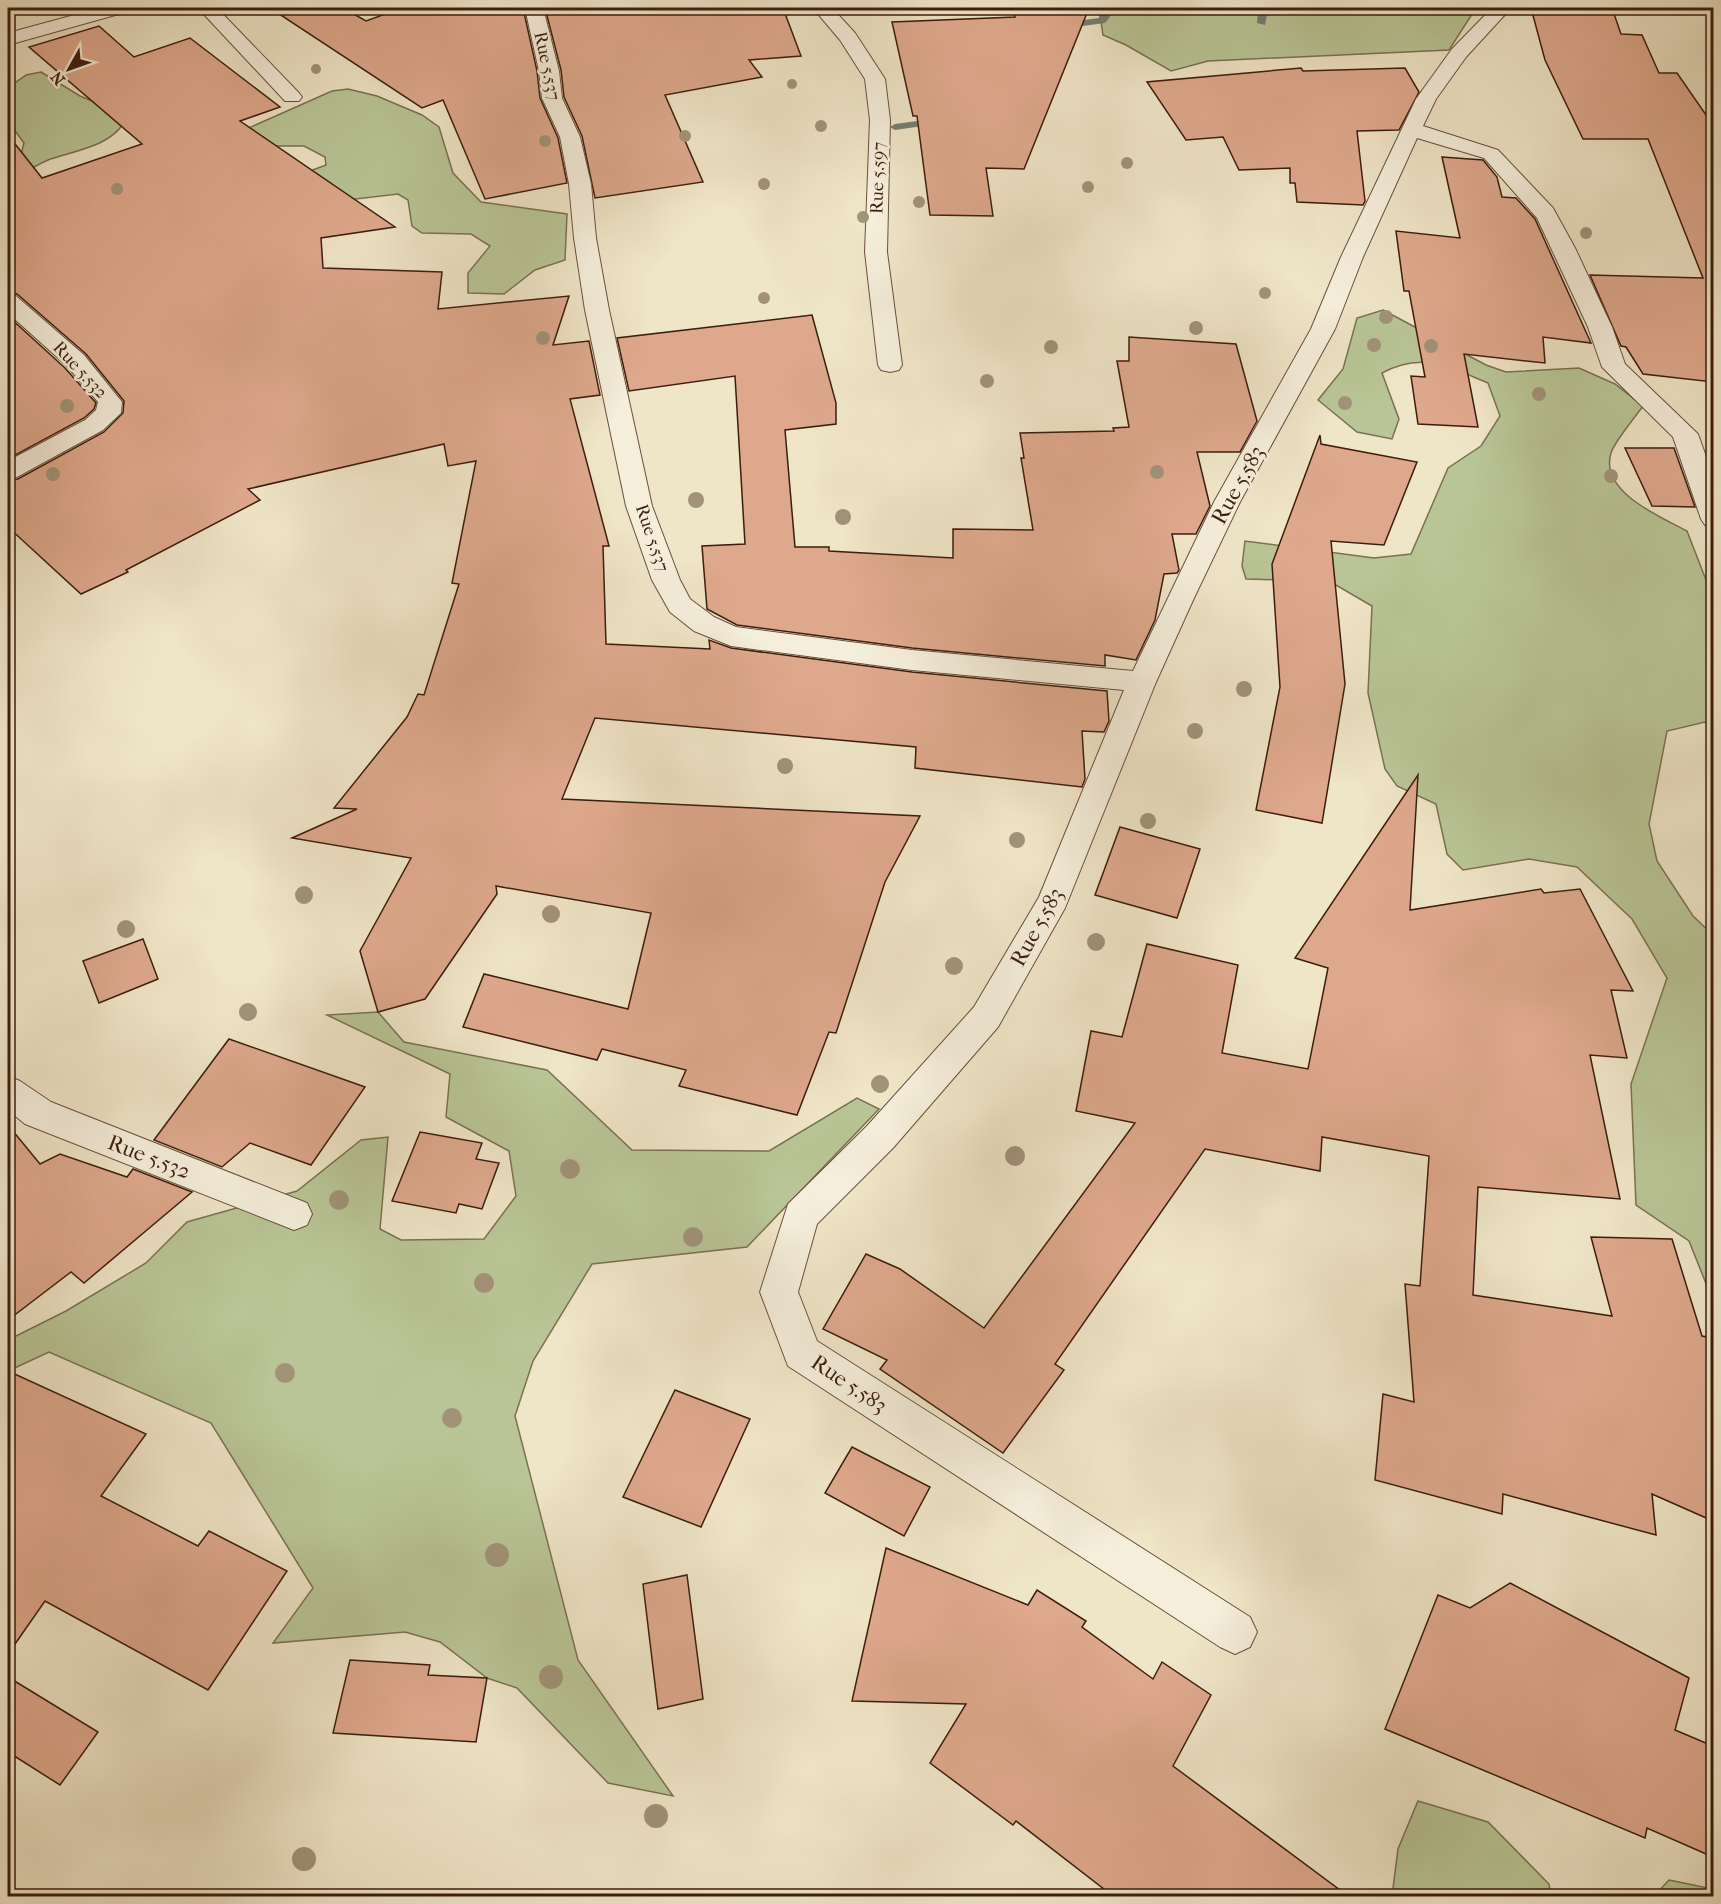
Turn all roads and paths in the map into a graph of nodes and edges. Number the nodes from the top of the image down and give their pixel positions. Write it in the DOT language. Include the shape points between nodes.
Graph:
graph roads {
  1 [pos="118,8"];
  2 [pos="207,8"];
  3 [pos="534,8"];
  4 [pos="822,8"];
  5 [pos="1502,8"];
  6 [pos="10,35"];
  7 [pos="292,97"];
  8 [pos="1411,129"];
  9 [pos="8,301"];
  10 [pos="890,365"];
  11 [pos="8,471"];
  12 [pos="1713,519"];
  13 [pos="1142,682"];
  14 [pos="8,1091"];
  15 [pos="294,1214"];
  16 [pos="1235,1632"];
  1 -- 6 [label="street"];
  2 -- 7 [label="street"];
  3 -- 13 [label="street, Rue 5.537" via="552,98 570,137 575,160 597,310 639,506 666,580 680,605 704,624 731,636 912,660"];
  4 -- 10 [label="street, Rue 5.597" via="849,37 875,79 880,120 876,252"];
  5 -- 8 [label="street, Rue 5.583" via="1459,52 1426,99"];
  8 -- 12 [label="street" via="1491,154 1545,213 1600,327 1614,367 1684,434"];
  8 -- 13 [label="street, Rue 5.583" via="1323,328 1227,502"];
  9 -- 11 [label="street, Rue 5.532" via="61,347 110,402 108,413 94,425"];
  13 -- 16 [label="street, Rue 5.583" via="1054,899 986,1017 880,1137 801,1216 779,1292 802,1353"];
  14 -- 15 [label="street, Rue 5.532" via="38,1113"];
}
